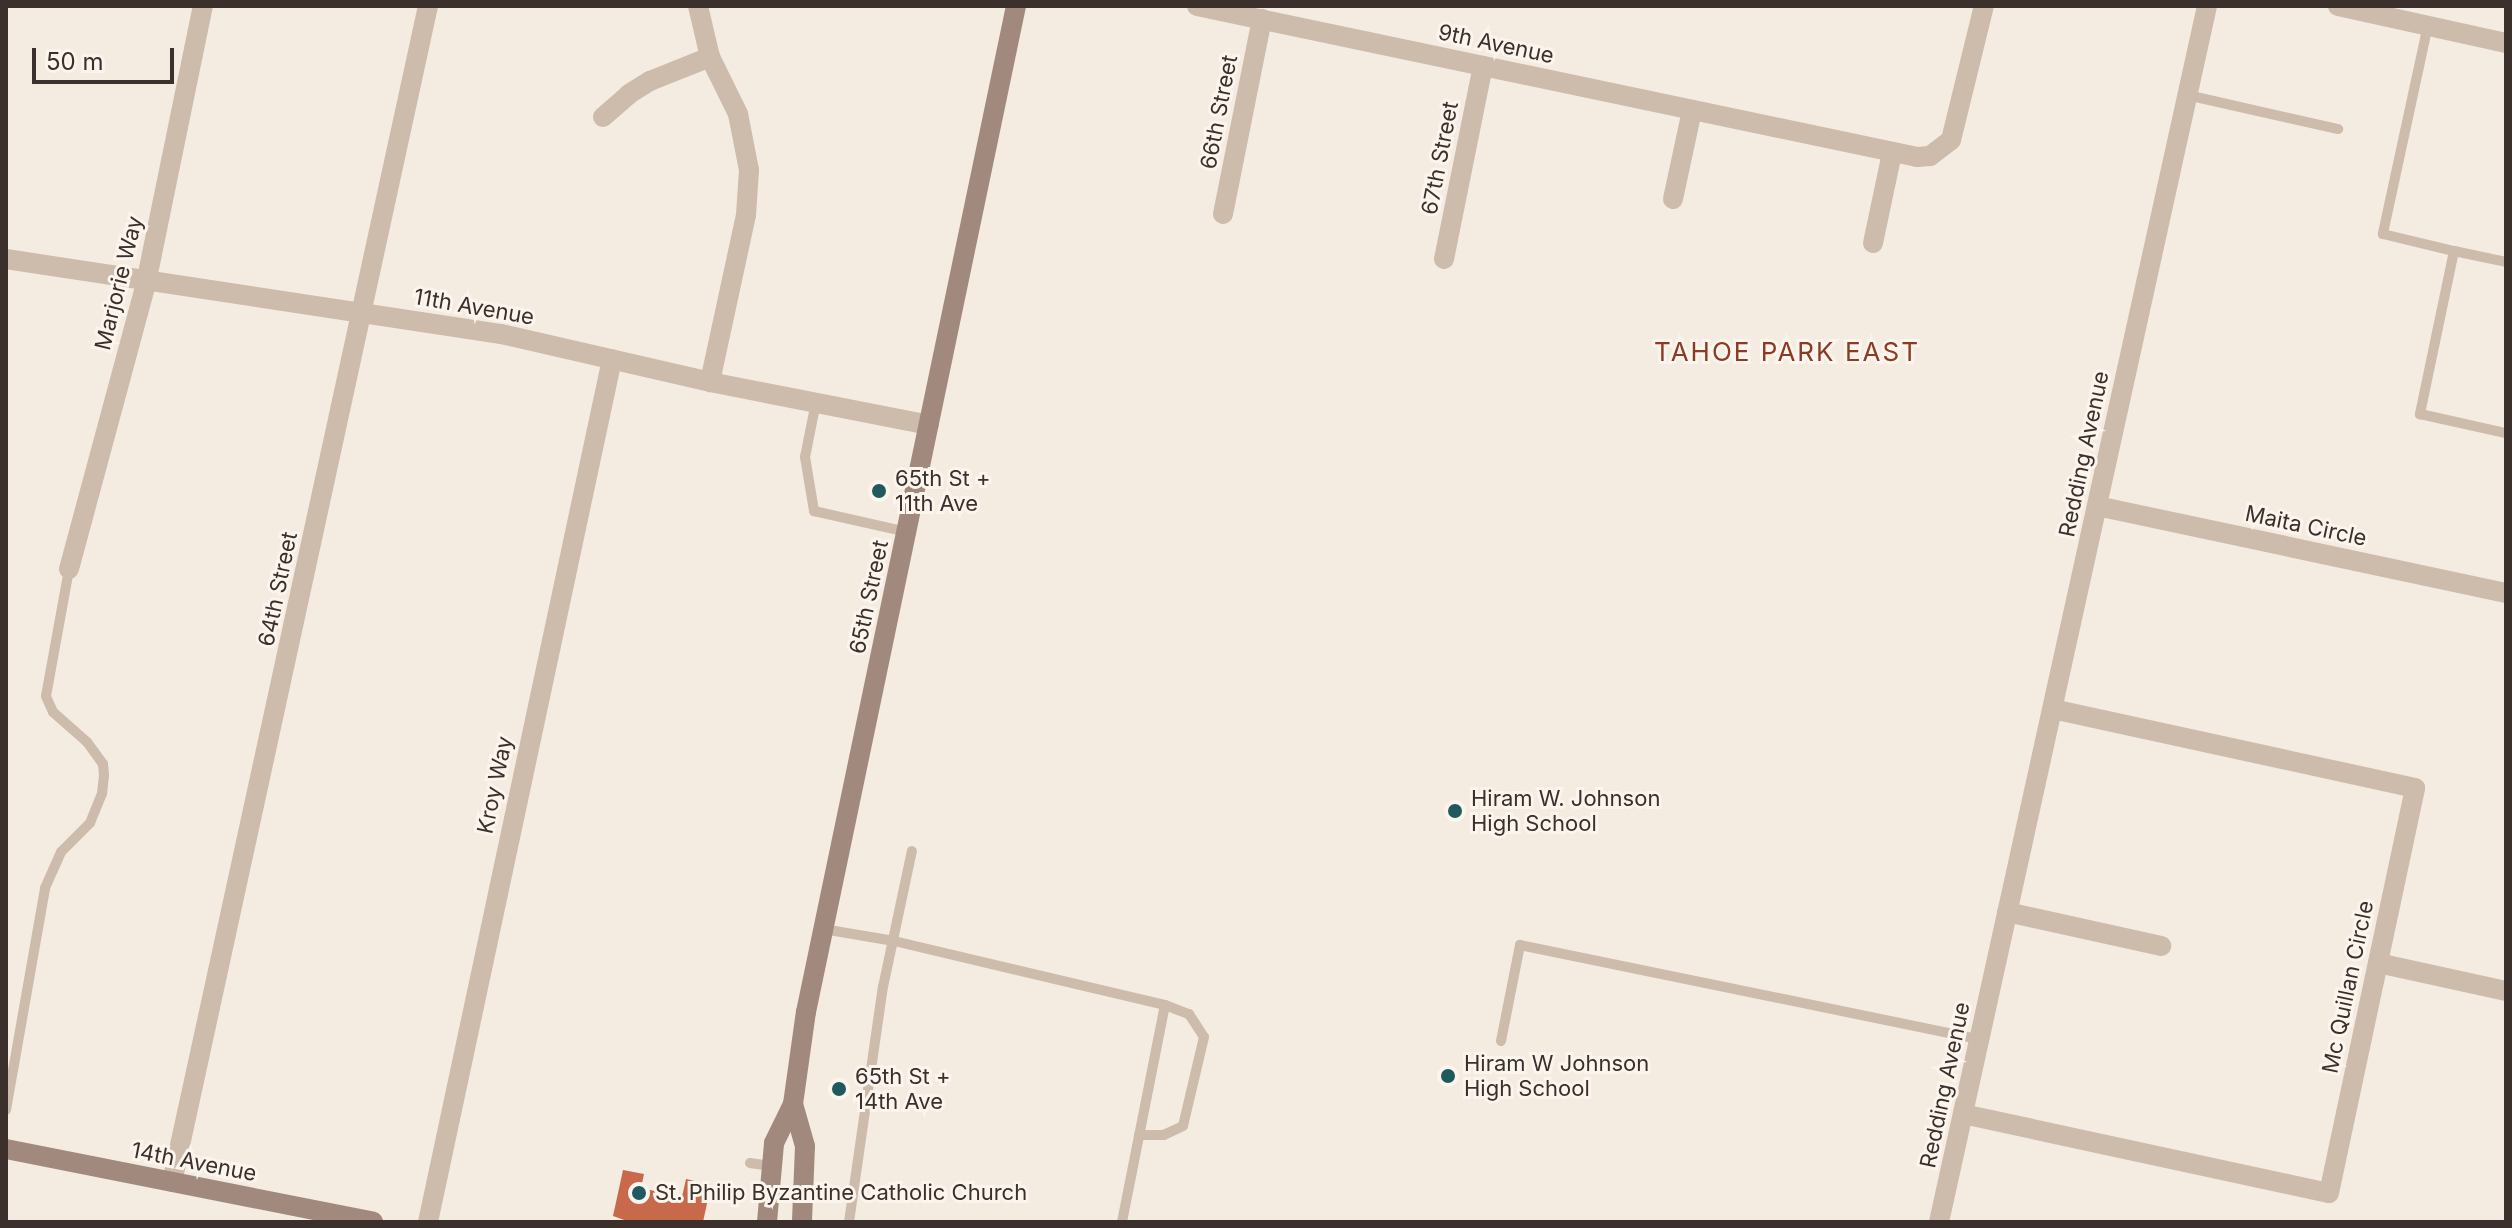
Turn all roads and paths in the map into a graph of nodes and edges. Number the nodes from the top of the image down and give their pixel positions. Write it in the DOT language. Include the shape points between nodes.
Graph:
graph roads {
  1 [pos="203,6"];
  2 [pos="428,6"];
  3 [pos="698,6"];
  4 [pos="1016,6"];
  5 [pos="1197,6"];
  6 [pos="1984,6"];
  7 [pos="2207,6"];
  8 [pos="2338,6"];
  9 [pos="1262,19"];
  10 [pos="2428,25"];
  11 [pos="2506,43"];
  12 [pos="710,57"];
  13 [pos="1483,66"];
  14 [pos="2187,95"];
  15 [pos="1692,110"];
  16 [pos="603,117"];
  17 [pos="2338,129"];
  18 [pos="1892,153"];
  19 [pos="1673,199"];
  20 [pos="1223,214"];
  21 [pos="1873,243"];
  22 [pos="2454,251"];
  23 [pos="6,259"];
  24 [pos="1444,259"];
  25 [pos="2506,262"];
  26 [pos="146,283"];
  27 [pos="363,314"];
  28 [pos="612,359"];
  29 [pos="710,382"];
  30 [pos="817,400"];
  31 [pos="929,425"];
  32 [pos="2506,433"];
  33 [pos="2097,506"];
  34 [pos="907,532"];
  35 [pos="69,569"];
  36 [pos="2506,593"];
  37 [pos="2052,709"];
  38 [pos="912,851"];
  39 [pos="2007,912"];
  40 [pos="829,930"];
  41 [pos="894,941"];
  42 [pos="2161,946"];
  43 [pos="2378,963"];
  44 [pos="2506,991"];
  45 [pos="1165,1005"];
  46 [pos="1979,1039"];
  47 [pos="1501,1041"];
  48 [pos="793,1104"];
  49 [pos="6,1110"];
  50 [pos="1963,1114"];
  51 [pos="1139,1135"];
  52 [pos="6,1149"];
  53 [pos="750,1163"];
  54 [pos="771,1166"];
  55 [pos="172,1182"];
  56 [pos="332,1218"];
  57 [pos="373,1222"];
  58 [pos="428,1222"];
  59 [pos="767,1222"];
  60 [pos="802,1222"];
  61 [pos="849,1222"];
  62 [pos="1122,1222"];
  63 [pos="1939,1222"];
  1 -- 26 [label="street, Marjorie Way"];
  2 -- 27 [label="street, 64th Street"];
  3 -- 12 [label="street"];
  4 -- 31 [label="main road, 65th Street"];
  5 -- 9 [label="street, 9th Avenue"];
  6 -- 18 [label="street, 9th Avenue" via="1951,140 1930,156"];
  7 -- 14 [label="street, Redding Avenue"];
  8 -- 10 [label="street"];
  9 -- 13 [label="street, 9th Avenue"];
  9 -- 20 [label="street, 66th Street"];
  10 -- 11 [label="street"];
  10 -- 22 [label="lane" via="2383,234"];
  12 -- 16 [label="street" via="650,81"];
  12 -- 29 [label="street" via="738,114 749,170 746,215"];
  13 -- 15 [label="street, 9th Avenue"];
  13 -- 24 [label="street, 67th Street"];
  14 -- 17 [label="lane"];
  14 -- 33 [label="street, Redding Avenue"];
  15 -- 18 [label="street, 9th Avenue"];
  15 -- 19 [label="street"];
  18 -- 21 [label="street"];
  22 -- 25 [label="lane"];
  22 -- 32 [label="lane" via="2420,414"];
  23 -- 26 [label="street, 11th Avenue"];
  26 -- 27 [label="street, 11th Avenue"];
  26 -- 35 [label="street, Marjorie Way"];
  27 -- 28 [label="street, 11th Avenue" via="501,334"];
  27 -- 55 [label="street, 64th Street"];
  28 -- 29 [label="street, 11th Avenue"];
  28 -- 58 [label="street, Kroy Way"];
  29 -- 30 [label="street, 11th Avenue"];
  30 -- 31 [label="street, 11th Avenue"];
  30 -- 34 [label="lane" via="805,457 814,511"];
  31 -- 34 [label="main road, 65th Street"];
  33 -- 36 [label="street, Maita Circle"];
  33 -- 37 [label="street, Redding Avenue"];
  34 -- 48 [label="main road, 65th Street" via="806,1012"];
  35 -- 49 [label="lane" via="46,696 53,712 103,764 102,794 90,823 61,852 45,888"];
  37 -- 39 [label="street, Redding Avenue"];
  37 -- 43 [label="street, Mc Quillan Circle" via="2415,788"];
  38 -- 41 [label="lane"];
  39 -- 42 [label="street"];
  39 -- 46 [label="street, Redding Avenue"];
  40 -- 41 [label="lane"];
  41 -- 45 [label="lane"];
  41 -- 61 [label="lane"];
  43 -- 44 [label="street"];
  43 -- 50 [label="street, Mc Quillan Circle" via="2329,1193"];
  45 -- 51 [label="lane"];
  45 -- 51 [label="lane" via="1189,1014 1204,1037 1183,1126 1164,1135"];
  46 -- 47 [label="lane" via="1520,945"];
  46 -- 50 [label="street, Redding Avenue"];
  48 -- 54 [label="main road, 65th Street" via="774,1143"];
  48 -- 60 [label="main road, 65th Street" via="805,1146"];
  50 -- 63 [label="street, Redding Avenue"];
  51 -- 62 [label="lane"];
  52 -- 55 [label="main road, 14th Avenue"];
  53 -- 54 [label="lane"];
  54 -- 59 [label="main road, 65th Street"];
  55 -- 56 [label="main road, 14th Avenue"];
  56 -- 57 [label="main road, 14th Avenue"];
}
